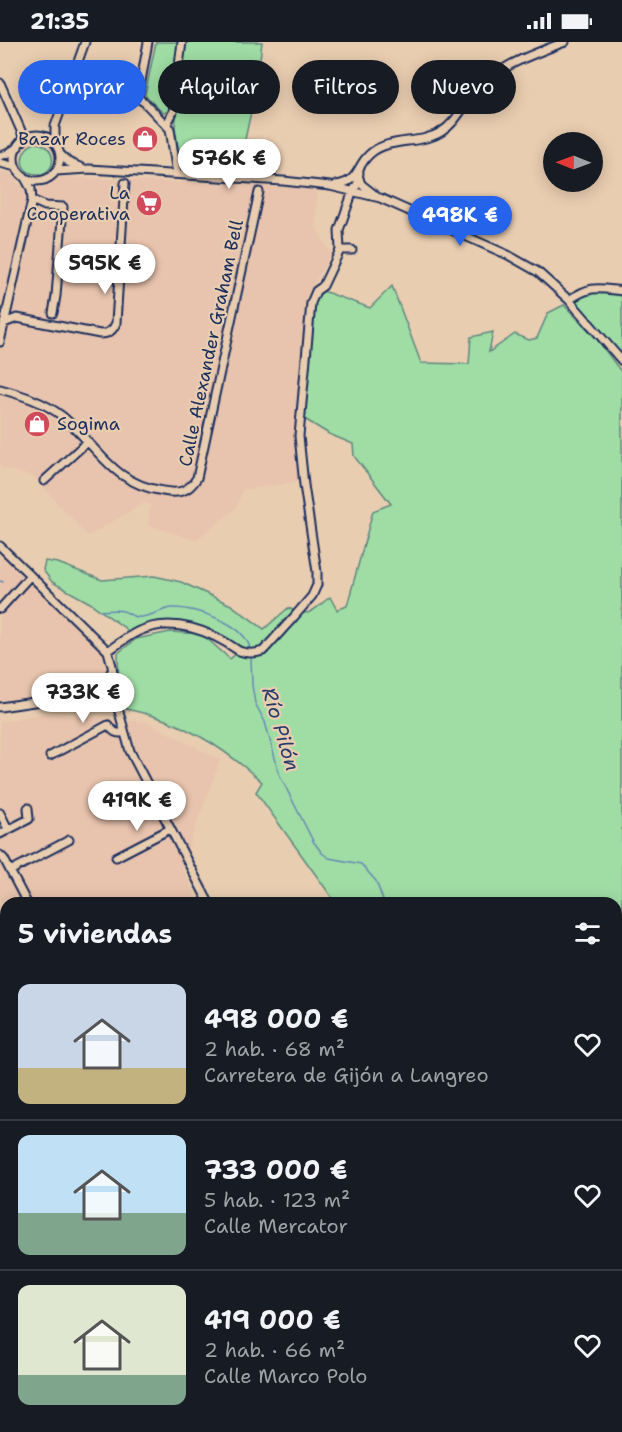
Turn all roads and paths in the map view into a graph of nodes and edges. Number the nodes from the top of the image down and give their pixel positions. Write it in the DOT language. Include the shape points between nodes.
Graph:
graph roads {
  1 [pos="86,42"];
  2 [pos="148,42"];
  3 [pos="182,42"];
  4 [pos="565,42"];
  5 [pos="79,60"];
  6 [pos="145,60"];
  7 [pos="0,83"];
  8 [pos="146,105"];
  9 [pos="59,114"];
  10 [pos="167,124"];
  11 [pos="55,143"];
  12 [pos="20,144"];
  13 [pos="60,154"];
  14 [pos="0,156"];
  15 [pos="0,163"];
  16 [pos="16,167"];
  17 [pos="89,169"];
  18 [pos="56,171"];
  19 [pos="177,174"];
  20 [pos="24,176"];
  21 [pos="357,176"];
  22 [pos="43,180"];
  23 [pos="125,183"];
  24 [pos="330,186"];
  25 [pos="353,190"];
  26 [pos="259,192"];
  27 [pos="380,198"];
  28 [pos="32,200"];
  29 [pos="340,250"];
  30 [pos="352,250"];
  31 [pos="622,291"];
  32 [pos="569,300"];
  33 [pos="8,306"];
  34 [pos="53,313"];
  35 [pos="17,318"];
  36 [pos="4,323"];
  37 [pos="0,342"];
  38 [pos="622,361"];
  39 [pos="1,389"];
  40 [pos="87,442"];
  41 [pos="44,481"];
  42 [pos="0,546"];
  43 [pos="30,576"];
  44 [pos="0,609"];
  45 [pos="108,651"];
  46 [pos="112,666"];
  47 [pos="95,693"];
  48 [pos="117,705"];
  49 [pos="0,706"];
  50 [pos="124,732"];
  51 [pos="50,756"];
  52 [pos="149,790"];
  53 [pos="28,808"];
  54 [pos="108,812"];
  55 [pos="0,813"];
  56 [pos="8,829"];
  57 [pos="170,829"];
  58 [pos="0,834"];
  59 [pos="69,840"];
  60 [pos="0,855"];
  61 [pos="116,857"];
  62 [pos="10,871"];
  63 [pos="24,897"];
  64 [pos="206,897"];
  1 -- 5 [label="street"];
  2 -- 6 [label="street"];
  3 -- 10 [label="street" via="173,112"];
  4 -- 21 [label="street" via="505,66 474,93 442,132 372,152"];
  7 -- 12 [label="street" via="22,133"];
  8 -- 10 [label="street"];
  9 -- 11 [label="street"];
  10 -- 19 [label="street"];
  11 -- 12 [label="street" via="39,135"];
  11 -- 13 [label="street"];
  12 -- 14 [label="street"];
  12 -- 16 [label="street" via="15,153"];
  13 -- 17 [label="street" via="72,165"];
  13 -- 18 [label="street"];
  15 -- 16 [label="street"];
  16 -- 20 [label="street"];
  17 -- 18 [label="street"];
  17 -- 19 [label="street"];
  18 -- 22 [label="street"];
  19 -- 24 [label="street"];
  20 -- 22 [label="street"];
  20 -- 28 [label="street"];
  21 -- 24 [label="street"];
  21 -- 25 [label="street"];
  21 -- 27 [label="street"];
  22 -- 28 [label="street"];
  23 -- 35 [label="street" via="113,330 100,334"];
  24 -- 25 [label="street"];
  25 -- 27 [label="street"];
  25 -- 29 [label="street" via="339,230"];
  26 -- 40 [label="street, Calle Alexander Graham Bell" via="193,485 174,493 130,481"];
  27 -- 32 [label="street" via="508,255 538,272"];
  28 -- 33 [label="street"];
  28 -- 34 [label="street" via="63,207"];
  29 -- 30 [label="street"];
  29 -- 45 [label="street" via="311,303 300,417 300,447 317,572 312,596 263,651 256,653 246,654 200,629 157,626 133,634"];
  31 -- 32 [label="street" via="586,289"];
  32 -- 38 [label="street"];
  33 -- 35 [label="street"];
  33 -- 36 [label="street"];
  35 -- 36 [label="street"];
  36 -- 37 [label="street"];
  39 -- 40 [label="street, Calle Alexander Graham Bell" via="46,405"];
  40 -- 41 [label="street"];
  42 -- 43 [label="street"];
  43 -- 44 [label="street"];
  43 -- 45 [label="street"];
  45 -- 46 [label="street"];
  46 -- 47 [label="street" via="107,683"];
  46 -- 48 [label="street"];
  47 -- 48 [label="street"];
  47 -- 49 [label="street"];
  48 -- 50 [label="street"];
  50 -- 51 [label="street" via="114,732 108,724"];
  50 -- 52 [label="street" via="129,752"];
  52 -- 54 [label="street"];
  52 -- 57 [label="street"];
  53 -- 56 [label="street" via="29,819"];
  55 -- 56 [label="street"];
  56 -- 58 [label="street"];
  57 -- 61 [label="street"];
  57 -- 64 [label="street"];
  59 -- 62 [label="street"];
  60 -- 62 [label="street"];
  62 -- 63 [label="street"];
}
